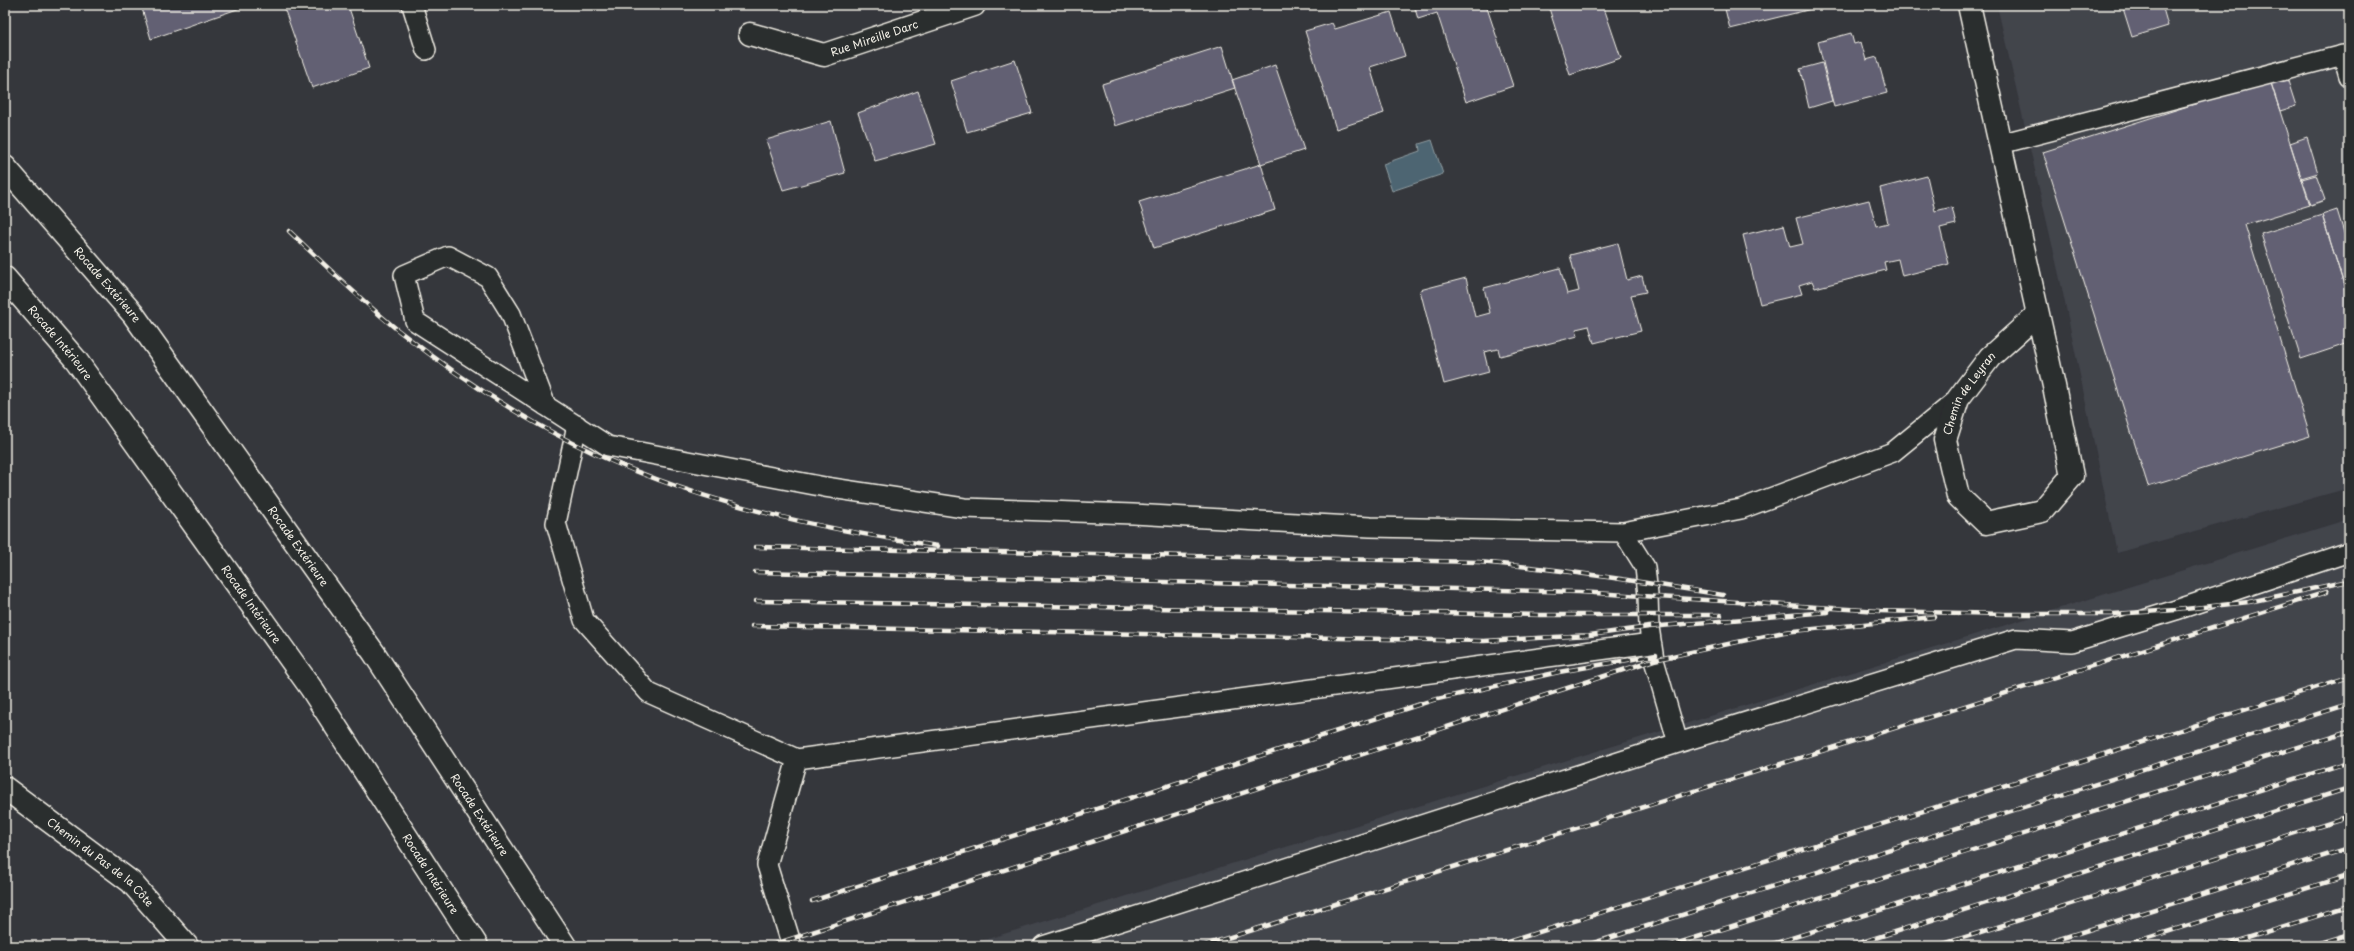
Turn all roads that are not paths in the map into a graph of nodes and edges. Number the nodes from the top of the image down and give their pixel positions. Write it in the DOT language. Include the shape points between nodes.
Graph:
graph roads {
  1 [pos="412,5"];
  2 [pos="974,5"];
  3 [pos="1969,5"];
  4 [pos="750,34"];
  5 [pos="426,50"];
  6 [pos="2346,54"];
  7 [pos="2349,76"];
  8 [pos="2000,144"];
  9 [pos="5,167"];
  10 [pos="5,278"];
  11 [pos="2038,314"];
  12 [pos="1958,398"];
  13 [pos="546,406"];
  14 [pos="576,425"];
  15 [pos="1623,532"];
  16 [pos="2349,552"];
  17 [pos="1651,642"];
  18 [pos="1678,743"];
  19 [pos="797,759"];
  20 [pos="5,788"];
  21 [pos="187,946"];
  22 [pos="477,946"];
  23 [pos="565,946"];
  24 [pos="792,946"];
  25 [pos="1043,946"];
  1 -- 5 [label="lane"];
  2 -- 4 [label="main road, Rue Mireille Darc" via="824,55"];
  3 -- 8 [label="main road, Chemin de Leyran"];
  6 -- 7 [label="lane"];
  6 -- 8 [label="lane"];
  8 -- 11 [label="main road, Chemin de Leyran"];
  9 -- 23 [label="main road, Rocade Extérieure" via="133,314 374,653"];
  10 -- 22 [label="main road, Rocade Intérieure" via="76,360 311,688"];
  11 -- 12 [label="main road, Chemin de Leyran" via="1990,357"];
  11 -- 12 [label="main road, Chemin de Leyran" via="2072,476 2042,511 1986,523 1958,496 1945,440"];
  12 -- 15 [label="lane" via="1893,452 1741,510"];
  13 -- 13 [label="lane" via="415,321 404,275 448,256 488,277 511,314"];
  13 -- 14 [label="lane"];
  14 -- 15 [label="lane" via="608,446 825,487 964,508 1370,527"];
  14 -- 19 [label="lane" via="556,523 584,620 649,693"];
  15 -- 17 [label="lane" via="1644,567"];
  16 -- 18 [label="lane" via="2072,642 2016,639"];
  17 -- 18 [label="lane"];
  17 -- 19 [label="lane"];
  18 -- 25 [label="lane"];
  19 -- 24 [label="lane" via="768,865"];
  20 -- 21 [label="main road, Chemin du Pas de la Côte" via="131,882"];
}
